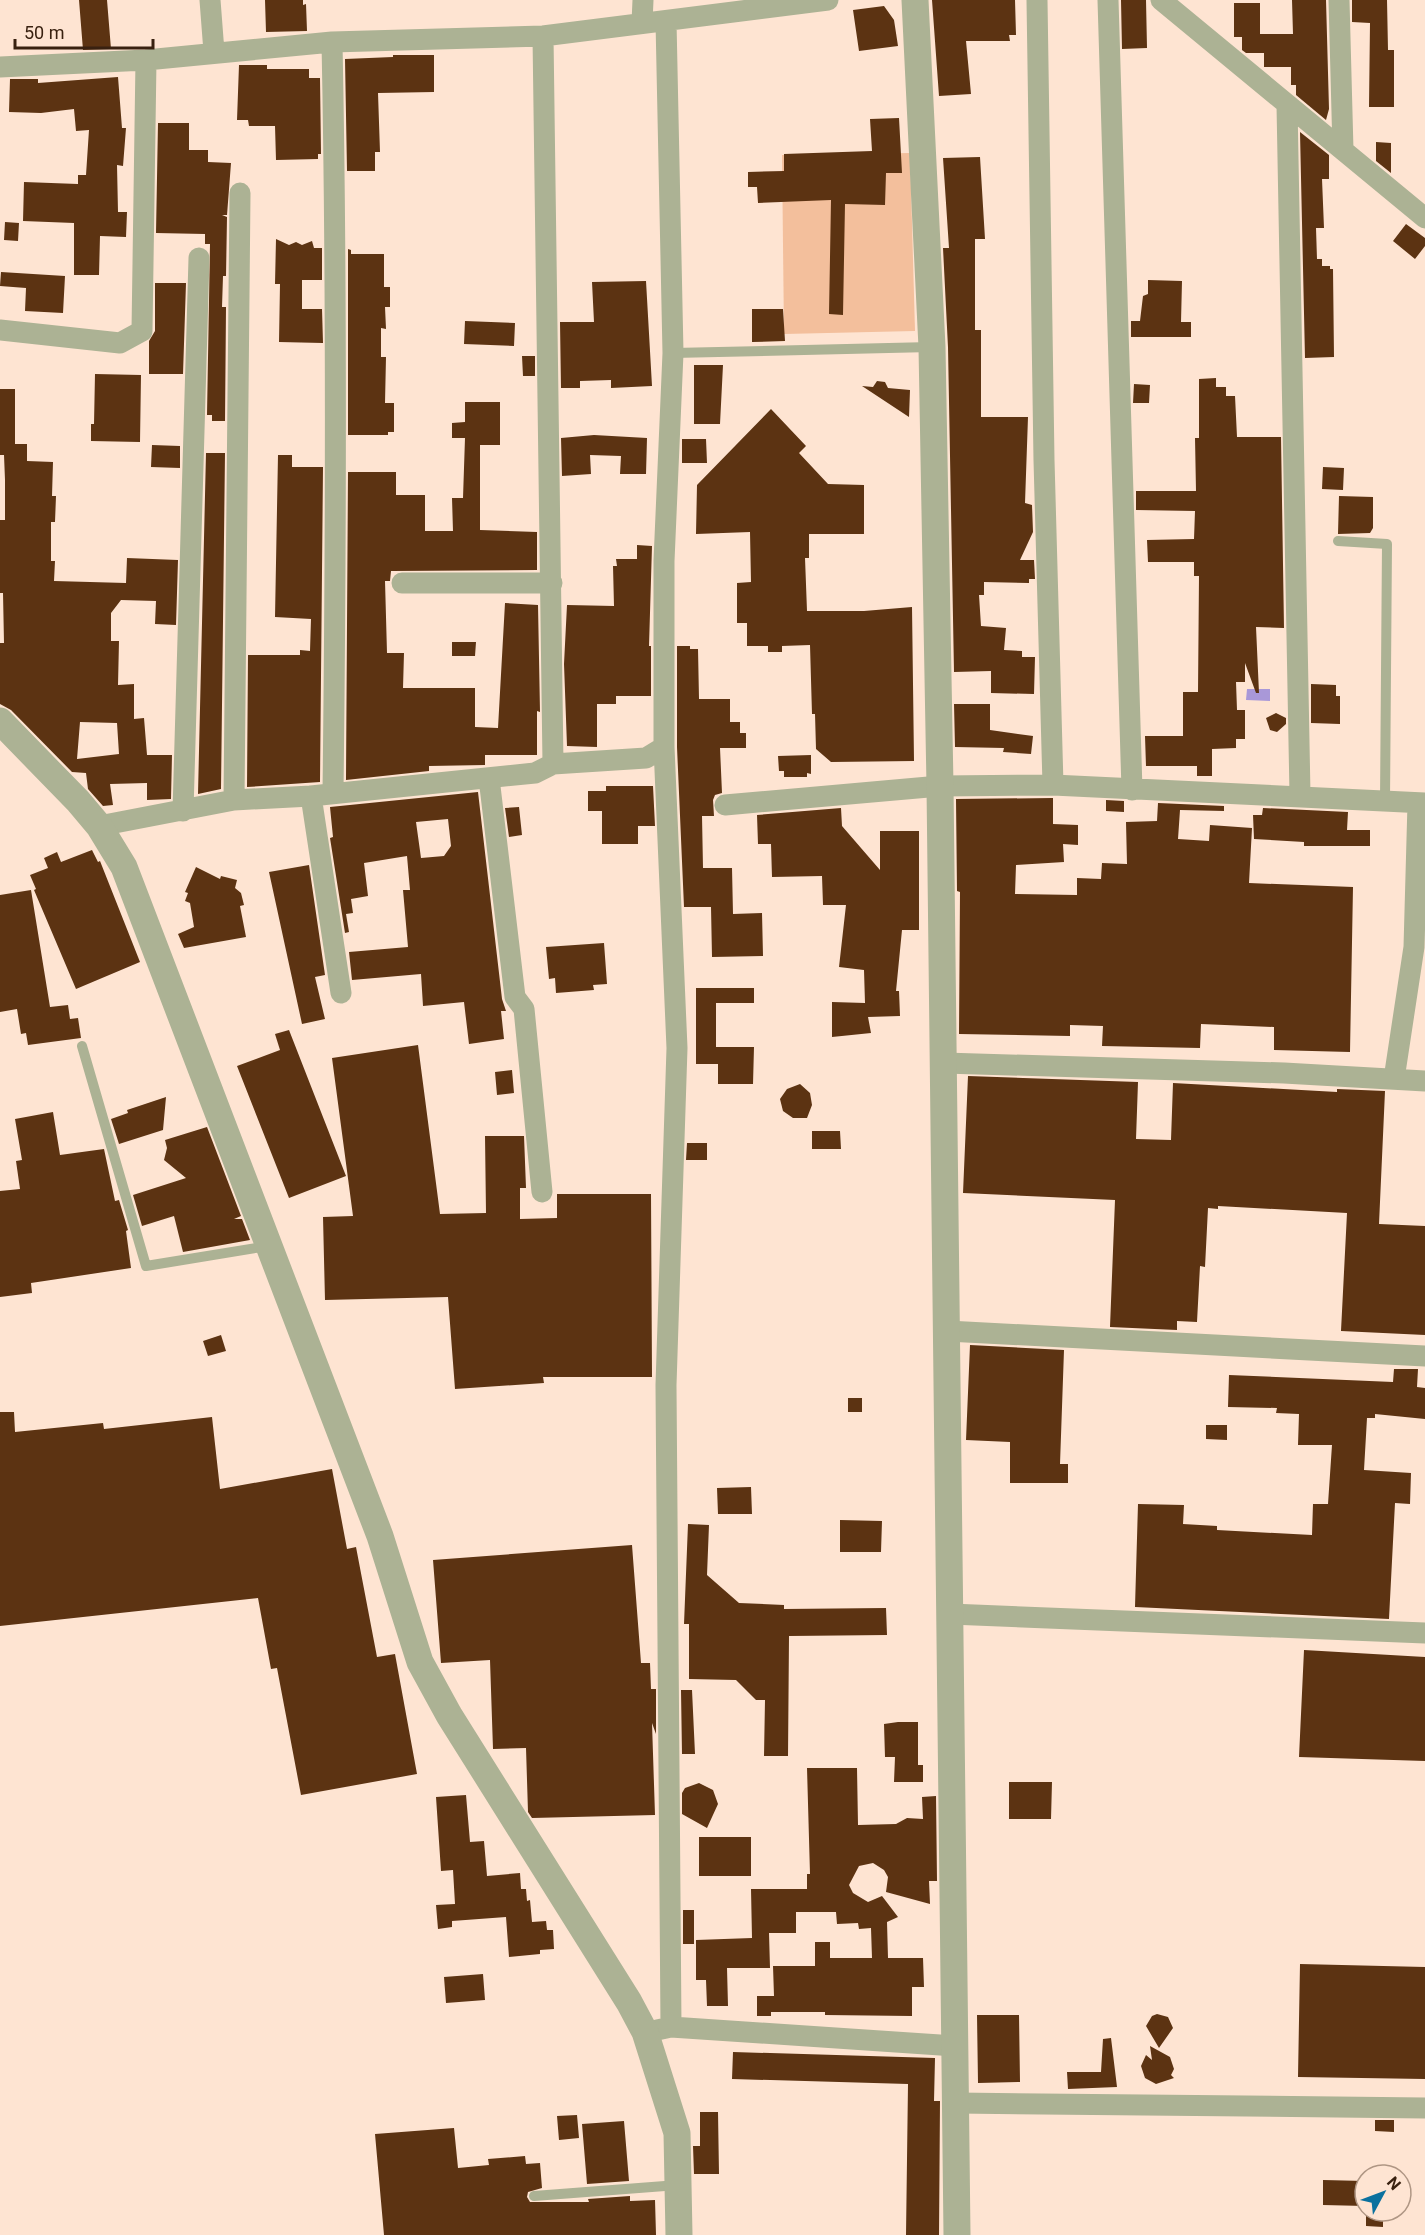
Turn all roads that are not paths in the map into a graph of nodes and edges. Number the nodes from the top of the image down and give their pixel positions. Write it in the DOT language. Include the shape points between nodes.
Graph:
graph roads {
  1 [pos="210,0"];
  2 [pos="643,0"];
  3 [pos="828,0"];
  4 [pos="915,0"];
  5 [pos="1037,0"];
  6 [pos="1108,0"];
  7 [pos="1161,0"];
  8 [pos="1339,0"];
  9 [pos="666,21"];
  10 [pos="642,23"];
  11 [pos="543,36"];
  12 [pos="332,42"];
  13 [pos="214,52"];
  14 [pos="146,60"];
  15 [pos="0,67"];
  16 [pos="1287,105"];
  17 [pos="1343,150"];
  18 [pos="240,194"];
  19 [pos="1425,218"];
  20 [pos="200,258"];
  21 [pos="0,330"];
  22 [pos="932,347"];
  23 [pos="673,353"];
  24 [pos="1338,541"];
  25 [pos="402,583"];
  26 [pos="552,583"];
  27 [pos="0,721"];
  28 [pos="664,747"];
  29 [pos="553,764"];
  30 [pos="489,778"];
  31 [pos="1053,785"];
  32 [pos="940,786"];
  33 [pos="1132,790"];
  34 [pos="333,793"];
  35 [pos="1300,795"];
  36 [pos="311,796"];
  37 [pos="234,800"];
  38 [pos="1384,801"];
  39 [pos="1422,803"];
  40 [pos="725,805"];
  41 [pos="183,811"];
  42 [pos="99,826"];
  43 [pos="340,993"];
  44 [pos="82,1047"];
  45 [pos="944,1063"];
  46 [pos="1394,1079"];
  47 [pos="1425,1081"];
  48 [pos="542,1192"];
  49 [pos="269,1245"];
  50 [pos="946,1331"];
  51 [pos="1425,1356"];
  52 [pos="950,1614"];
  53 [pos="1425,1633"];
  54 [pos="671,2027"];
  55 [pos="645,2032"];
  56 [pos="955,2046"];
  57 [pos="956,2103"];
  58 [pos="1425,2108"];
  59 [pos="678,2186"];
  60 [pos="534,2196"];
  61 [pos="679,2235"];
  62 [pos="957,2235"];
  1 -- 13 [label="street"];
  2 -- 10 [label="street"];
  3 -- 9 [label="street"];
  4 -- 22 [label="street"];
  5 -- 31 [label="street"];
  6 -- 33 [label="street"];
  7 -- 16 [label="street"];
  8 -- 17 [label="street"];
  9 -- 10 [label="street"];
  9 -- 23 [label="street"];
  10 -- 11 [label="street"];
  11 -- 12 [label="street"];
  11 -- 26 [label="street"];
  12 -- 13 [label="street"];
  12 -- 34 [label="street" via="337,288 333,407"];
  13 -- 14 [label="street"];
  14 -- 15 [label="street"];
  14 -- 21 [label="street" via="142,331 120,343"];
  16 -- 17 [label="street"];
  16 -- 35 [label="street"];
  17 -- 19 [label="street"];
  18 -- 37 [label="street"];
  20 -- 41 [label="street"];
  22 -- 23 [label="lane"];
  22 -- 32 [label="street"];
  23 -- 28 [label="street" via="664,561"];
  24 -- 38 [label="lane" via="1387,544"];
  25 -- 26 [label="street"];
  26 -- 29 [label="street"];
  27 -- 42 [label="street"];
  28 -- 29 [label="street" via="646,758"];
  28 -- 54 [label="street" via="677,1048 666,1385"];
  29 -- 30 [label="street" via="535,773"];
  30 -- 34 [label="street"];
  30 -- 48 [label="street" via="515,997 524,1009"];
  31 -- 32 [label="street"];
  31 -- 33 [label="street"];
  32 -- 40 [label="street"];
  32 -- 45 [label="street"];
  33 -- 35 [label="street"];
  34 -- 36 [label="street"];
  35 -- 38 [label="street"];
  36 -- 37 [label="street"];
  36 -- 43 [label="street"];
  37 -- 41 [label="street"];
  38 -- 39 [label="street"];
  39 -- 46 [label="street" via="1414,947"];
  41 -- 42 [label="street"];
  42 -- 49 [label="street" via="124,867"];
  44 -- 49 [label="lane" via="146,1266"];
  45 -- 46 [label="street"];
  45 -- 50 [label="street"];
  46 -- 47 [label="street"];
  49 -- 55 [label="street" via="380,1536 420,1662"];
  50 -- 51 [label="street"];
  50 -- 52 [label="street"];
  52 -- 53 [label="street"];
  52 -- 56 [label="street"];
  54 -- 55 [label="street"];
  54 -- 56 [label="street"];
  55 -- 59 [label="street" via="677,2133"];
  56 -- 57 [label="street"];
  57 -- 58 [label="street"];
  57 -- 62 [label="street"];
  59 -- 60 [label="lane"];
  59 -- 61 [label="street"];
}
